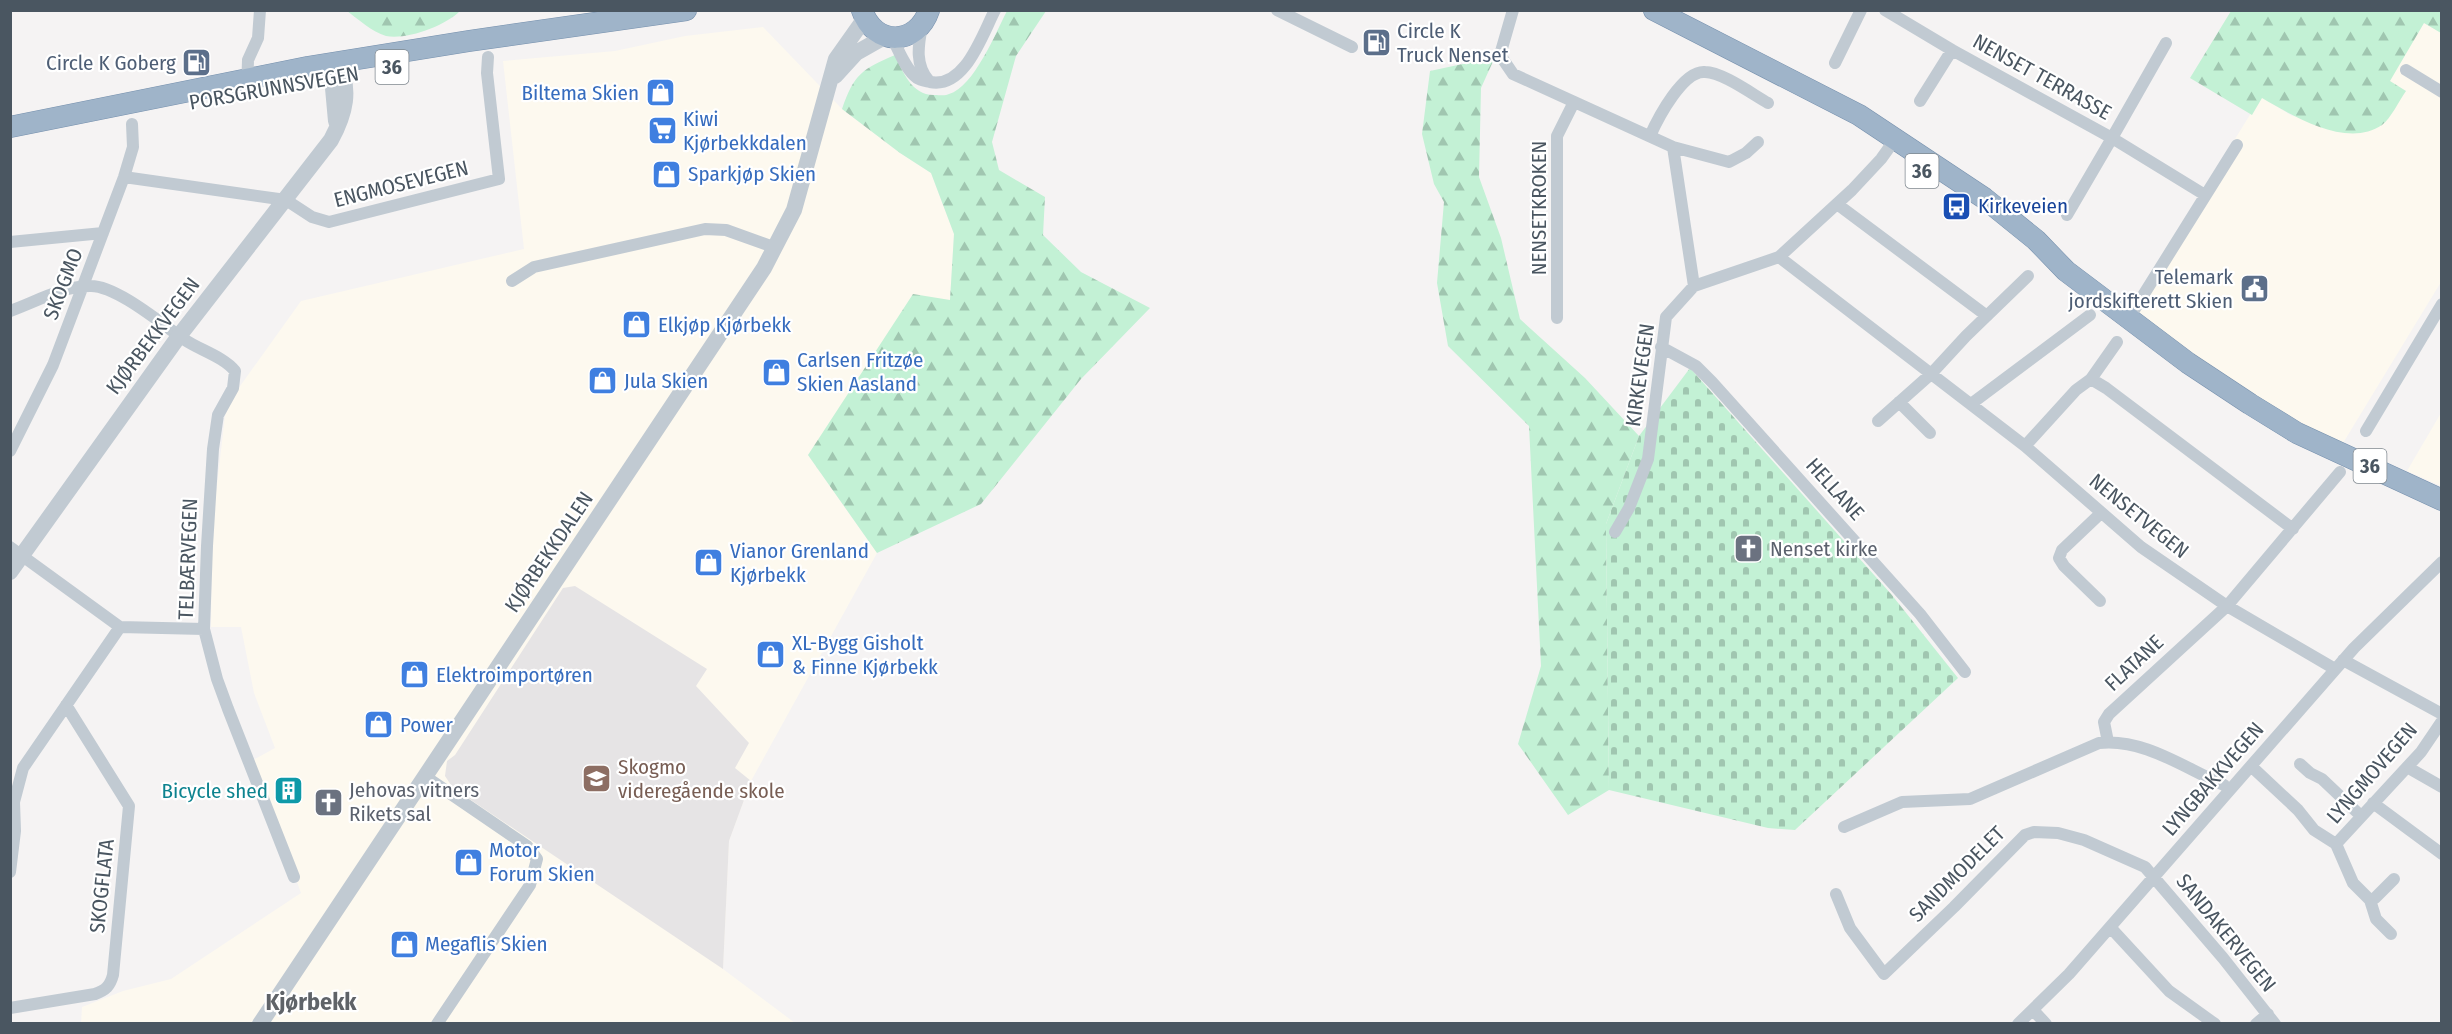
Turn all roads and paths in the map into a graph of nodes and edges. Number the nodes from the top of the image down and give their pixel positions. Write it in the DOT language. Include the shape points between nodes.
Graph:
graph roads {
  1 [pos="260,10"];
  2 [pos="686,10"];
  3 [pos="995,10"];
  4 [pos="1277,10"];
  5 [pos="1513,10"];
  6 [pos="1654,10"];
  7 [pos="1861,10"];
  8 [pos="1886,10"];
  9 [pos="863,13"];
  10 [pos="926,18"];
  11 [pos="889,37"];
  12 [pos="2166,43"];
  13 [pos="1352,47"];
  14 [pos="1952,50"];
  15 [pos="488,57"];
  16 [pos="1835,63"];
  17 [pos="2406,70"];
  18 [pos="338,71"];
  19 [pos="929,81"];
  20 [pos="828,83"];
  21 [pos="247,85"];
  22 [pos="2442,92"];
  23 [pos="1920,101"];
  24 [pos="1574,102"];
  25 [pos="1768,103"];
  26 [pos="132,124"];
  27 [pos="10,127"];
  28 [pos="10,136"];
  29 [pos="1650,136"];
  30 [pos="2112,138"];
  31 [pos="1758,141"];
  32 [pos="1893,144"];
  33 [pos="2236,145"];
  34 [pos="1673,147"];
  35 [pos="124,177"];
  36 [pos="2205,195"];
  37 [pos="286,200"];
  38 [pos="1837,204"];
  39 [pos="2067,215"];
  40 [pos="103,233"];
  41 [pos="10,242"];
  42 [pos="776,248"];
  43 [pos="1779,257"];
  44 [pos="2028,276"];
  45 [pos="513,281"];
  46 [pos="84,286"];
  47 [pos="1694,286"];
  48 [pos="2442,304"];
  49 [pos="10,310"];
  50 [pos="2090,315"];
  51 [pos="1987,316"];
  52 [pos="1557,318"];
  53 [pos="2129,318"];
  54 [pos="179,336"];
  55 [pos="2118,342"];
  56 [pos="1661,347"];
  57 [pos="1931,374"];
  58 [pos="2091,379"];
  59 [pos="1899,402"];
  60 [pos="1971,404"];
  61 [pos="1878,421"];
  62 [pos="2366,431"];
  63 [pos="2297,432"];
  64 [pos="1930,434"];
  65 [pos="2025,446"];
  66 [pos="10,451"];
  67 [pos="2340,472"];
  68 [pos="2442,501"];
  69 [pos="2101,513"];
  70 [pos="2442,515"];
  71 [pos="2292,529"];
  72 [pos="1615,532"];
  73 [pos="16,551"];
  74 [pos="2441,562"];
  75 [pos="10,572"];
  76 [pos="2100,600"];
  77 [pos="2227,606"];
  78 [pos="120,627"];
  79 [pos="204,629"];
  80 [pos="2339,664"];
  81 [pos="1965,672"];
  82 [pos="66,705"];
  83 [pos="2442,714"];
  84 [pos="2442,721"];
  85 [pos="2108,742"];
  86 [pos="2300,764"];
  87 [pos="2252,766"];
  88 [pos="2407,767"];
  89 [pos="426,777"];
  90 [pos="2224,784"];
  91 [pos="2442,787"];
  92 [pos="2373,803"];
  93 [pos="12,804"];
  94 [pos="2361,816"];
  95 [pos="1844,826"];
  96 [pos="2336,844"];
  97 [pos="2442,854"];
  98 [pos="10,872"];
  99 [pos="2154,876"];
  100 [pos="294,877"];
  101 [pos="2394,879"];
  102 [pos="1836,894"];
  103 [pos="2370,900"];
  104 [pos="2110,927"];
  105 [pos="2391,934"];
  106 [pos="10,1008"];
  107 [pos="2033,1010"];
  108 [pos="2271,1019"];
  109 [pos="260,1023"];
  110 [pos="437,1023"];
  111 [pos="2018,1023"];
  112 [pos="2046,1023"];
  113 [pos="2215,1023"];
  114 [pos="2256,1023"];
  1 -- 21 [label="street" via="258,38 248,60"];
  2 -- 18 [label="highway, PORSGRUNNSVEGEN / 36" via="572,28 490,49"];
  3 -- 19 [label="street" via="960,73 946,82"];
  4 -- 13 [label="street"];
  5 -- 24 [label="street" via="1500,55 1513,74"];
  6 -- 32 [label="highway, 36" via="1859,115"];
  7 -- 16 [label="street"];
  8 -- 14 [label="street, NENSET TERRASSE"];
  9 -- 11 [label="highway" via="873,30"];
  9 -- 20 [label="street, KJØRBEKKDALEN" via="836,58"];
  10 -- 11 [label="highway" via="909,35"];
  10 -- 19 [label="street" via="918,59"];
  11 -- 19 [label="street" via="918,79"];
  11 -- 20 [label="street, KJØRBEKKDALEN" via="856,53"];
  12 -- 30 [label="street, NENSET TERRASSE"];
  14 -- 23 [label="street, NENSET TERRASSE"];
  14 -- 30 [label="street, NENSET TERRASSE"];
  15 -- 37 [label="street, ENGMOSEVEGEN" via="499,179 329,222 312,218"];
  17 -- 22 [label="street"];
  18 -- 21 [label="highway, PORSGRUNNSVEGEN / 36"];
  18 -- 37 [label="street, KJØRBEKKVEGEN" via="332,91 336,131"];
  20 -- 42 [label="street, KJØRBEKKDALEN" via="800,191"];
  21 -- 27 [label="highway, PORSGRUNNSVEGEN / 36"];
  21 -- 28 [label="highway, PORSGRUNNSVEGEN / 36" via="68,128"];
  24 -- 29 [label="street"];
  24 -- 52 [label="street, NENSETKROKEN" via="1557,136"];
  25 -- 29 [label="street" via="1712,73 1695,73 1668,105"];
  26 -- 35 [label="street, SKOGMO" via="133,147"];
  29 -- 34 [label="street"];
  30 -- 36 [label="street, NENSET TERRASSE"];
  30 -- 39 [label="street, NENSET TERRASSE"];
  31 -- 34 [label="street" via="1729,162"];
  32 -- 38 [label="street, KIRKEVEGEN"];
  32 -- 53 [label="highway, 36" via="2001,211 2066,270"];
  33 -- 36 [label="street"];
  34 -- 47 [label="street"];
  35 -- 37 [label="street, ENGMOSEVEGEN"];
  35 -- 40 [label="street, SKOGMO"];
  36 -- 53 [label="street"];
  37 -- 54 [label="street, KJØRBEKKVEGEN"];
  38 -- 43 [label="street, KIRKEVEGEN"];
  38 -- 51 [label="street"];
  40 -- 41 [label="street"];
  40 -- 46 [label="street, SKOGMO"];
  42 -- 45 [label="street" via="726,230 705,229 534,267"];
  42 -- 89 [label="street, KJØRBEKKDALEN"];
  43 -- 47 [label="street, KIRKEVEGEN"];
  43 -- 57 [label="street, NENSETVEGEN"];
  44 -- 51 [label="street"];
  46 -- 49 [label="street"];
  46 -- 54 [label="street" via="119,295"];
  46 -- 66 [label="street, SKOGMO" via="52,365"];
  47 -- 56 [label="street, KIRKEVEGEN" via="1666,317"];
  48 -- 62 [label="street"];
  50 -- 60 [label="street"];
  51 -- 57 [label="street"];
  53 -- 63 [label="highway, 36" via="2250,404"];
  54 -- 73 [label="street, KJØRBEKKVEGEN"];
  54 -- 79 [label="street, TELBÆRVEGEN" via="235,371 233,388 218,415 213,449"];
  55 -- 58 [label="street"];
  56 -- 72 [label="street, KIRKEVEGEN" via="1648,459"];
  56 -- 81 [label="street, HELLANE" via="1696,366 1712,382 1906,598"];
  57 -- 59 [label="street"];
  57 -- 60 [label="street, NENSETVEGEN"];
  58 -- 65 [label="street"];
  58 -- 71 [label="street"];
  59 -- 61 [label="street"];
  59 -- 64 [label="street"];
  60 -- 65 [label="street, NENSETVEGEN"];
  63 -- 68 [label="highway, 36"];
  63 -- 70 [label="highway, 36" via="2330,457"];
  65 -- 69 [label="street, NENSETVEGEN"];
  67 -- 71 [label="street, FLATANE"];
  69 -- 76 [label="street" via="2062,550 2059,558"];
  69 -- 77 [label="street, NENSETVEGEN"];
  71 -- 77 [label="street, FLATANE"];
  73 -- 75 [label="street, KJØRBEKKVEGEN"];
  73 -- 78 [label="street"];
  74 -- 80 [label="street, LYNGBAKKVEGEN"];
  77 -- 80 [label="street, NENSETVEGEN"];
  77 -- 85 [label="street, FLATANE" via="2109,714 2104,722"];
  78 -- 79 [label="street"];
  78 -- 82 [label="street"];
  79 -- 100 [label="street, TELBÆRVEGEN" via="224,699"];
  80 -- 83 [label="street, NENSETVEGEN"];
  80 -- 87 [label="street, LYNGBAKKVEGEN"];
  82 -- 93 [label="street" via="23,768"];
  82 -- 106 [label="street, SKOGFLATA" via="129,806 113,975 106,990 95,994"];
  84 -- 88 [label="street, LYNGMOVEGEN"];
  85 -- 90 [label="street" via="2168,758"];
  85 -- 95 [label="street" via="1970,799 1902,802"];
  86 -- 94 [label="street"];
  87 -- 96 [label="street, LYNGMOVEGEN" via="2314,830"];
  87 -- 99 [label="street, LYNGBAKKVEGEN"];
  88 -- 91 [label="street"];
  88 -- 92 [label="street, LYNGMOVEGEN"];
  89 -- 109 [label="street, KJØRBEKKDALEN"];
  89 -- 110 [label="street" via="527,846 537,859 530,885"];
  92 -- 94 [label="street, LYNGMOVEGEN"];
  92 -- 97 [label="street"];
  93 -- 98 [label="street" via="15,831"];
  94 -- 96 [label="street, LYNGMOVEGEN"];
  96 -- 103 [label="street" via="2353,883"];
  99 -- 102 [label="street, SANDMODELET" via="2145,867 2072,836 2045,832 2025,835 1884,974 1850,928"];
  99 -- 104 [label="street, LYNGBAKKVEGEN"];
  99 -- 108 [label="street, SANDAKERVEGEN"];
  101 -- 103 [label="street"];
  103 -- 105 [label="street" via="2376,919"];
  104 -- 107 [label="street, LYNGBAKKVEGEN"];
  104 -- 113 [label="street" via="2169,991"];
  107 -- 111 [label="street, LYNGBAKKVEGEN"];
  107 -- 112 [label="street"];
  108 -- 114 [label="street, SANDAKERVEGEN"];
}
